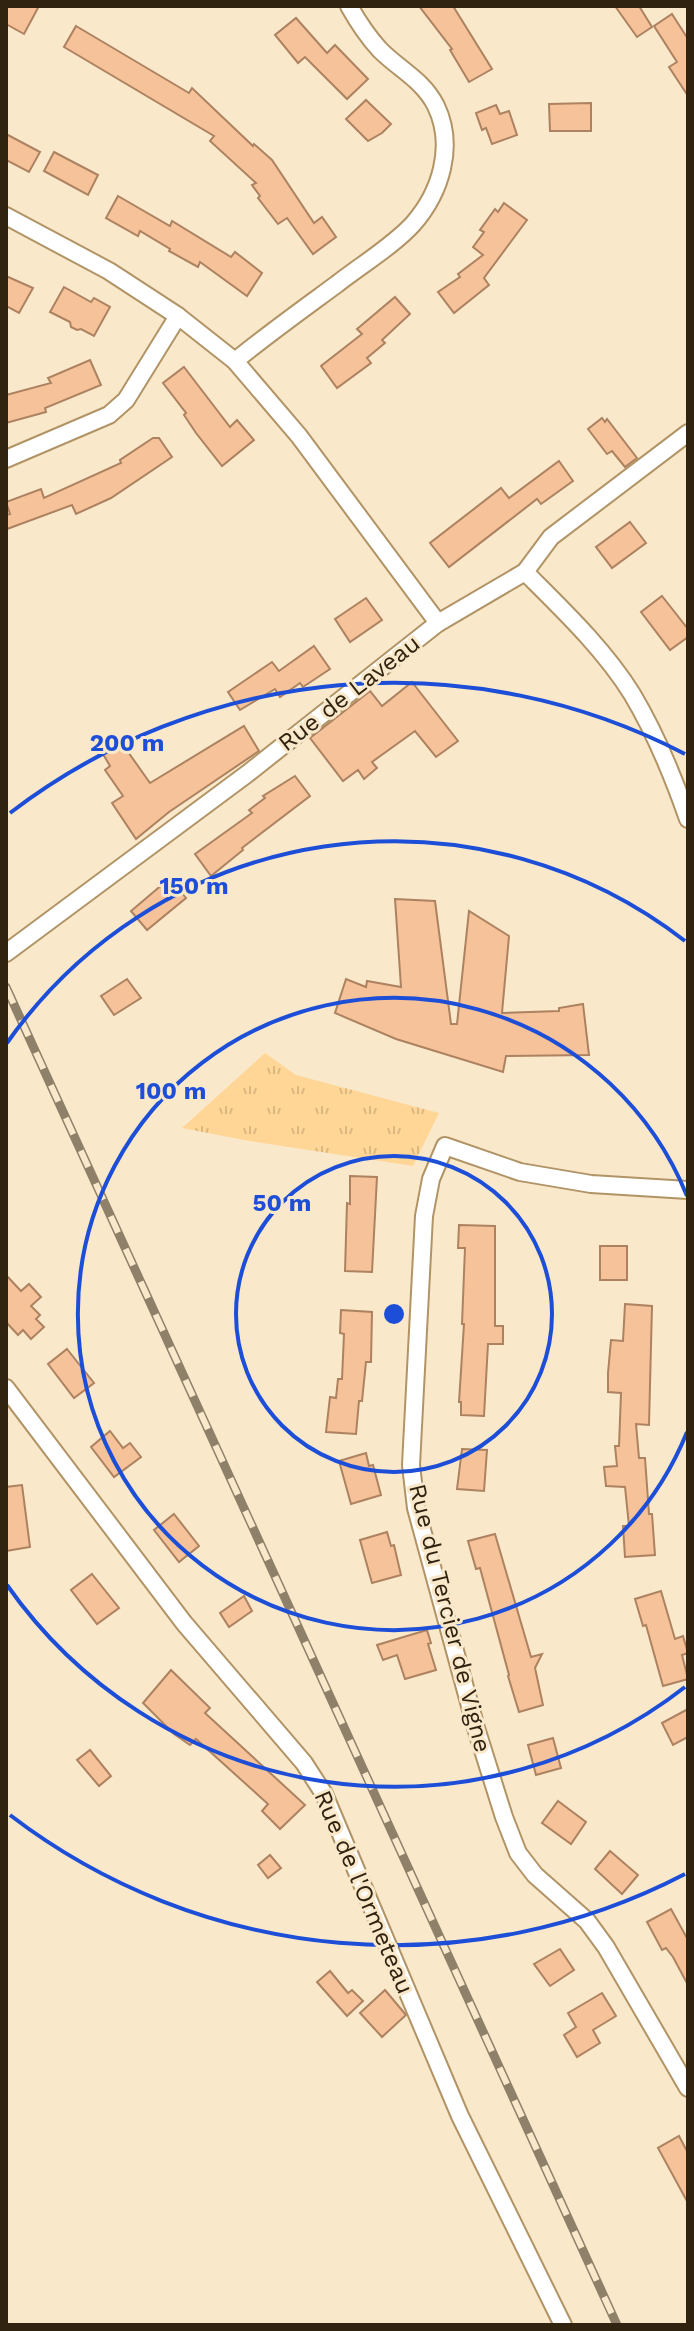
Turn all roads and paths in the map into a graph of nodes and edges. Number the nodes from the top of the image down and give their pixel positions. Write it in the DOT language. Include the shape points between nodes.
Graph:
graph roads {
  1 [pos="349,6"];
  2 [pos="6,216"];
  3 [pos="178,316"];
  4 [pos="235,361"];
  5 [pos="688,433"];
  6 [pos="6,459"];
  7 [pos="525,572"];
  8 [pos="438,623"];
  9 [pos="688,819"];
  10 [pos="6,953"];
  11 [pos="688,1190"];
  12 [pos="6,1388"];
  13 [pos="688,2088"];
  14 [pos="563,2325"];
  1 -- 4 [label="street" via="366,34 426,88 437,107 445,149 438,185 401,235"];
  2 -- 3 [label="street" via="109,271"];
  3 -- 4 [label="street"];
  3 -- 6 [label="street" via="126,400 109,415"];
  4 -- 8 [label="street" via="299,436"];
  5 -- 7 [label="street, Rue de Laveau" via="551,537"];
  7 -- 8 [label="street, Rue de Laveau"];
  7 -- 9 [label="street" via="596,646 632,693 670,766"];
  8 -- 10 [label="street, Rue de Laveau" via="247,774"];
  11 -- 13 [label="street, Rue du Tercier de Vigne" via="591,1184 520,1172 445,1146 424,1216 411,1465 416,1508 513,1845 606,1947"];
  12 -- 14 [label="street, Rue de l'Ormeteau" via="184,1623 304,1763 324,1794 460,2116"];
}
